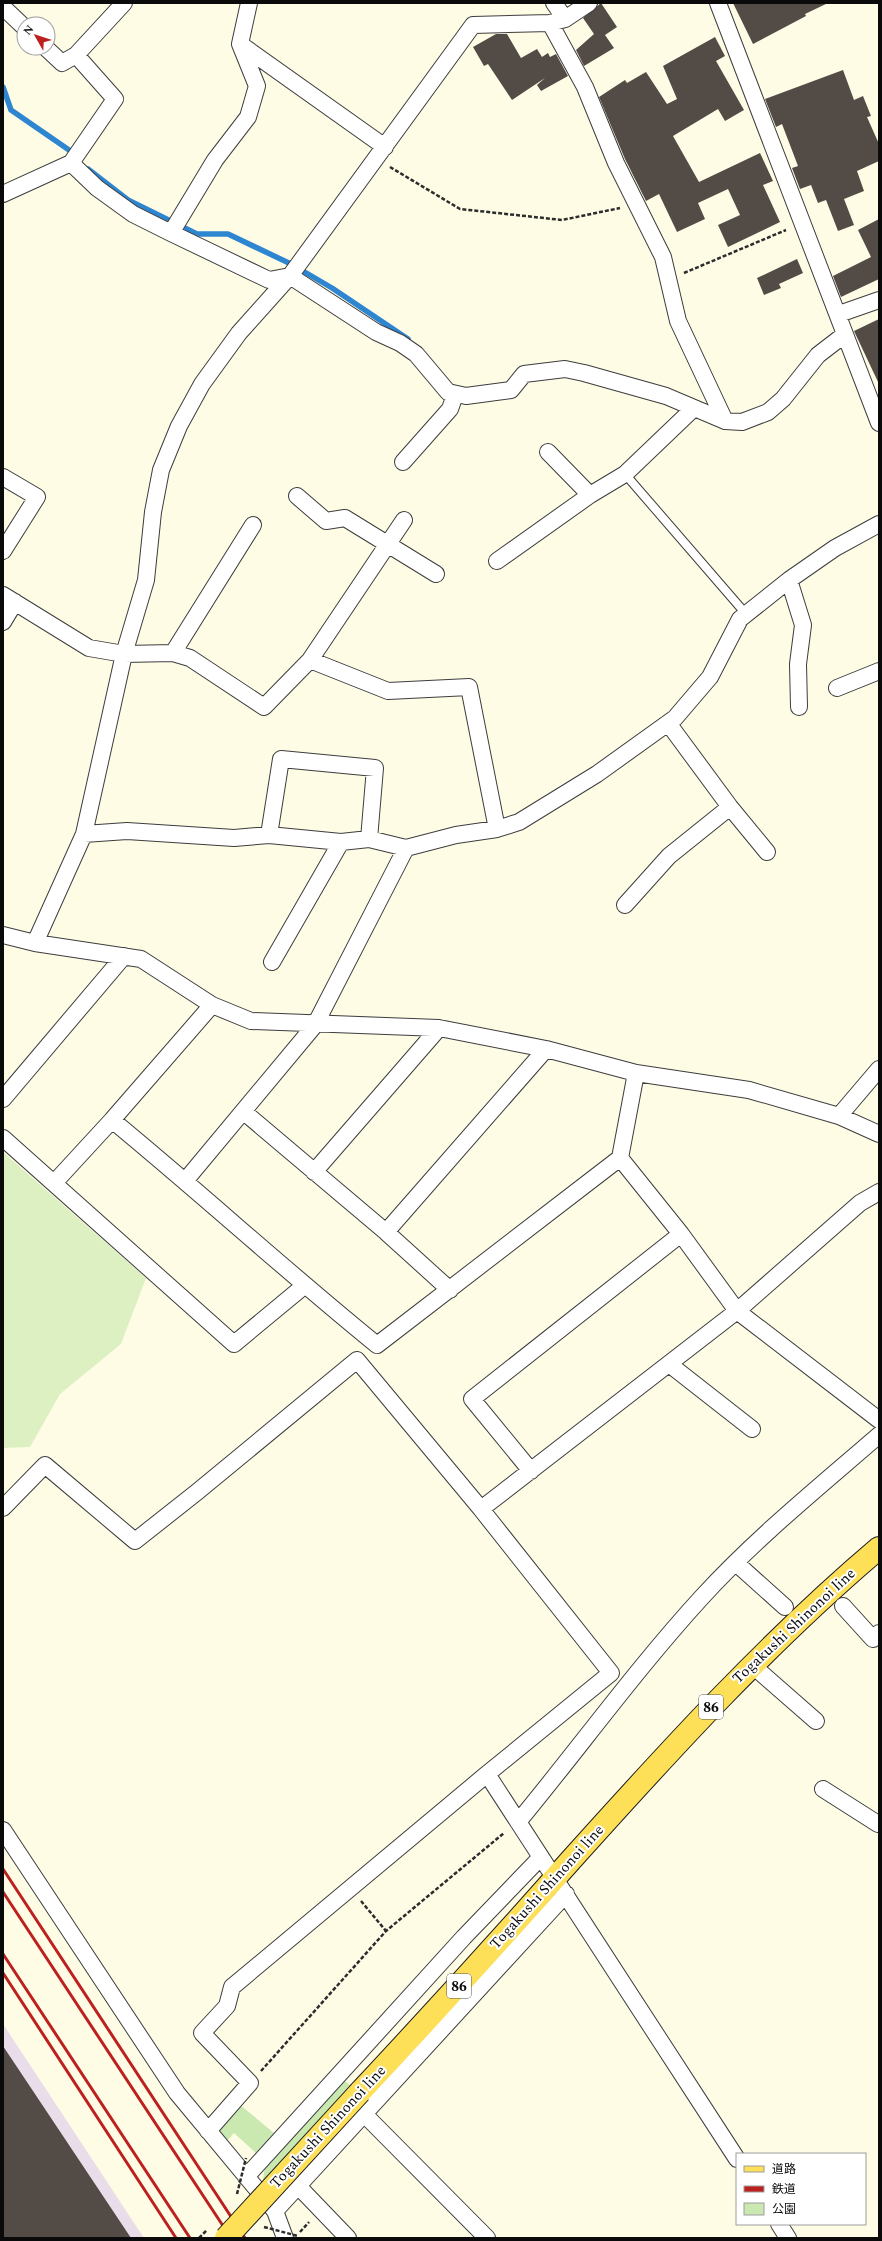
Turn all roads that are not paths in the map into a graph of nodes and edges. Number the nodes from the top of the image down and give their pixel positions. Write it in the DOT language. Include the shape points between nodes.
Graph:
graph roads {
  1 [pos="124,3"];
  2 [pos="249,3"];
  3 [pos="554,3"];
  4 [pos="589,3"];
  5 [pos="718,3"];
  6 [pos="3,8"];
  7 [pos="16,20"];
  8 [pos="558,21"];
  9 [pos="240,44"];
  10 [pos="76,55"];
  11 [pos="55,56"];
  12 [pos="380,153"];
  13 [pos="71,163"];
  14 [pos="3,194"];
  15 [pos="175,228"];
  16 [pos="295,269"];
  17 [pos="879,300"];
  18 [pos="839,314"];
  19 [pos="844,335"];
  20 [pos="455,395"];
  21 [pos="693,409"];
  22 [pos="725,421"];
  23 [pos="879,423"];
  24 [pos="548,452"];
  25 [pos="403,462"];
  26 [pos="625,474"];
  27 [pos="3,477"];
  28 [pos="590,495"];
  29 [pos="297,496"];
  30 [pos="404,520"];
  31 [pos="879,524"];
  32 [pos="253,525"];
  33 [pos="388,544"];
  34 [pos="3,551"];
  35 [pos="497,561"];
  36 [pos="436,574"];
  37 [pos="789,580"];
  38 [pos="9,599"];
  39 [pos="746,614"];
  40 [pos="3,622"];
  41 [pos="173,653"];
  42 [pos="124,654"];
  43 [pos="310,660"];
  44 [pos="879,671"];
  45 [pos="837,688"];
  46 [pos="799,707"];
  47 [pos="668,723"];
  48 [pos="730,807"];
  49 [pos="497,829"];
  50 [pos="84,834"];
  51 [pos="269,836"];
  52 [pos="369,839"];
  53 [pos="341,842"];
  54 [pos="406,848"];
  55 [pos="767,852"];
  56 [pos="625,905"];
  57 [pos="3,935"];
  58 [pos="34,943"];
  59 [pos="124,956"];
  60 [pos="272,962"];
  61 [pos="212,1005"];
  62 [pos="315,1025"];
  63 [pos="439,1028"];
  64 [pos="546,1049"];
  65 [pos="879,1068"];
  66 [pos="636,1073"];
  67 [pos="3,1098"];
  68 [pos="244,1112"];
  69 [pos="839,1116"];
  70 [pos="112,1120"];
  71 [pos="879,1134"];
  72 [pos="3,1138"];
  73 [pos="620,1158"];
  74 [pos="314,1172"];
  75 [pos="185,1180"];
  76 [pos="54,1183"];
  77 [pos="879,1192"];
  78 [pos="386,1232"];
  79 [pos="681,1234"];
  80 [pos="304,1286"];
  81 [pos="450,1290"];
  82 [pos="737,1310"];
  83 [pos="669,1364"];
  84 [pos="879,1420"];
  85 [pos="752,1429"];
  86 [pos="879,1435"];
  87 [pos="531,1471"];
  88 [pos="3,1508"];
  89 [pos="481,1509"];
  90 [pos="879,1548"];
  91 [pos="736,1563"];
  92 [pos="843,1606"];
  93 [pos="785,1607"];
  94 [pos="879,1633"];
  95 [pos="752,1665"];
  96 [pos="612,1673"];
  97 [pos="627,1686"];
  98 [pos="816,1721"];
  99 [pos="487,1774"];
  100 [pos="823,1789"];
  101 [pos="518,1822"];
  102 [pos="879,1823"];
  103 [pos="3,1830"];
  104 [pos="541,1857"];
  105 [pos="561,1886"];
  106 [pos="364,2114"];
  107 [pos="208,2131"];
  108 [pos="736,2157"];
  109 [pos="246,2177"];
  110 [pos="298,2186"];
  111 [pos="275,2211"];
  112 [pos="780,2225"];
  113 [pos="218,2232"];
  114 [pos="285,2238"];
  115 [pos="348,2238"];
  116 [pos="487,2238"];
  117 [pos="788,2238"];
  1 -- 10 [label="street"];
  2 -- 9 [label="street"];
  3 -- 8 [label="street"];
  4 -- 8 [label="street"];
  5 -- 18 [label="street"];
  6 -- 7 [label="street"];
  8 -- 12 [label="street" via="473,25"];
  8 -- 22 [label="street" via="616,163 663,257 678,321"];
  9 -- 12 [label="street"];
  9 -- 15 [label="street" via="257,86 248,117 215,160"];
  10 -- 11 [label="street" via="62,63"];
  10 -- 13 [label="street" via="115,99"];
  12 -- 16 [label="street"];
  13 -- 14 [label="street"];
  13 -- 15 [label="street" via="97,188 133,214"];
  15 -- 16 [label="street" via="268,280"];
  16 -- 20 [label="street" via="376,332 416,354 448,392"];
  16 -- 42 [label="street" via="239,333 202,384 179,426 161,470 153,512 146,580"];
  17 -- 18 [label="street"];
  18 -- 19 [label="street"];
  19 -- 22 [label="street" via="818,355 783,400 768,412 742,422"];
  19 -- 23 [label="street"];
  20 -- 21 [label="street" via="511,390 524,374 565,369 584,372 666,396"];
  20 -- 25 [label="street" via="450,409"];
  21 -- 22 [label="street"];
  21 -- 26 [label="street"];
  24 -- 28 [label="street"];
  26 -- 28 [label="street"];
  26 -- 39 [label="lane"];
  27 -- 34 [label="street" via="37,497"];
  28 -- 35 [label="street"];
  29 -- 33 [label="street" via="326,521 345,518"];
  30 -- 33 [label="street"];
  31 -- 37 [label="street" via="834,548"];
  32 -- 41 [label="street"];
  33 -- 36 [label="street"];
  33 -- 43 [label="street"];
  37 -- 39 [label="street"];
  37 -- 46 [label="street" via="803,625 798,664"];
  38 -- 40 [label="street"];
  38 -- 42 [label="street" via="89,648"];
  39 -- 47 [label="street" via="740,619 710,677"];
  41 -- 42 [label="street"];
  41 -- 43 [label="street" via="190,658 264,707"];
  42 -- 50 [label="street"];
  43 -- 49 [label="street" via="388,691 469,687"];
  44 -- 45 [label="street"];
  47 -- 48 [label="street"];
  47 -- 49 [label="street" via="596,774 519,822"];
  48 -- 55 [label="street"];
  48 -- 56 [label="street" via="669,856"];
  49 -- 54 [label="street" via="456,835"];
  50 -- 51 [label="street" via="127,831 234,838"];
  50 -- 58 [label="street"];
  51 -- 52 [label="street" via="281,759 375,768"];
  51 -- 53 [label="street"];
  52 -- 53 [label="street"];
  52 -- 54 [label="street"];
  53 -- 60 [label="street"];
  54 -- 62 [label="street"];
  57 -- 58 [label="street"];
  58 -- 59 [label="street"];
  59 -- 61 [label="street" via="141,959"];
  59 -- 67 [label="street"];
  61 -- 62 [label="street" via="251,1021"];
  61 -- 70 [label="street"];
  62 -- 63 [label="street"];
  62 -- 68 [label="street"];
  63 -- 64 [label="street"];
  63 -- 74 [label="street"];
  64 -- 66 [label="street"];
  64 -- 78 [label="street"];
  65 -- 69 [label="street"];
  66 -- 69 [label="street" via="749,1090"];
  66 -- 73 [label="street"];
  68 -- 74 [label="street"];
  68 -- 75 [label="street"];
  69 -- 71 [label="street"];
  70 -- 75 [label="street"];
  70 -- 76 [label="street"];
  72 -- 76 [label="street"];
  73 -- 79 [label="street"];
  73 -- 81 [label="street"];
  74 -- 78 [label="street"];
  75 -- 80 [label="street"];
  76 -- 80 [label="street" via="234,1344"];
  77 -- 82 [label="street" via="860,1203"];
  78 -- 81 [label="street"];
  79 -- 82 [label="street"];
  79 -- 87 [label="street" via="472,1399"];
  80 -- 81 [label="street" via="377,1344"];
  82 -- 83 [label="street"];
  82 -- 84 [label="street"];
  83 -- 85 [label="street"];
  83 -- 87 [label="street"];
  86 -- 91 [label="street"];
  87 -- 89 [label="street"];
  88 -- 89 [label="street" via="44,1465 135,1541 357,1360"];
  89 -- 96 [label="street"];
  90 -- 95 [label="main road, Togakushi Shinonoi line / 86"];
  91 -- 93 [label="street"];
  91 -- 97 [label="street" via="703,1596"];
  92 -- 94 [label="street" via="873,1639"];
  95 -- 98 [label="street"];
  95 -- 105 [label="main road, Togakushi Shinonoi line / 86" via="637,1786"];
  96 -- 97 [label="street"];
  96 -- 99 [label="street"];
  97 -- 101 [label="street"];
  99 -- 101 [label="street"];
  99 -- 107 [label="street" via="232,1987 226,2006 202,2033 250,2083"];
  100 -- 102 [label="street"];
  101 -- 104 [label="street"];
  103 -- 107 [label="street" via="177,2093"];
  104 -- 105 [label="street"];
  104 -- 109 [label="street" via="453,1949"];
  105 -- 106 [label="street"];
  105 -- 108 [label="street"];
  105 -- 113 [label="main road, Togakushi Shinonoi line / 86, bridge" via="461,1983 360,2092"];
  106 -- 110 [label="street"];
  106 -- 116 [label="street"];
  107 -- 109 [label="street"];
  109 -- 111 [label="street"];
  110 -- 111 [label="street"];
  110 -- 115 [label="street"];
  111 -- 114 [label="street"];
  112 -- 117 [label="street"];
}
